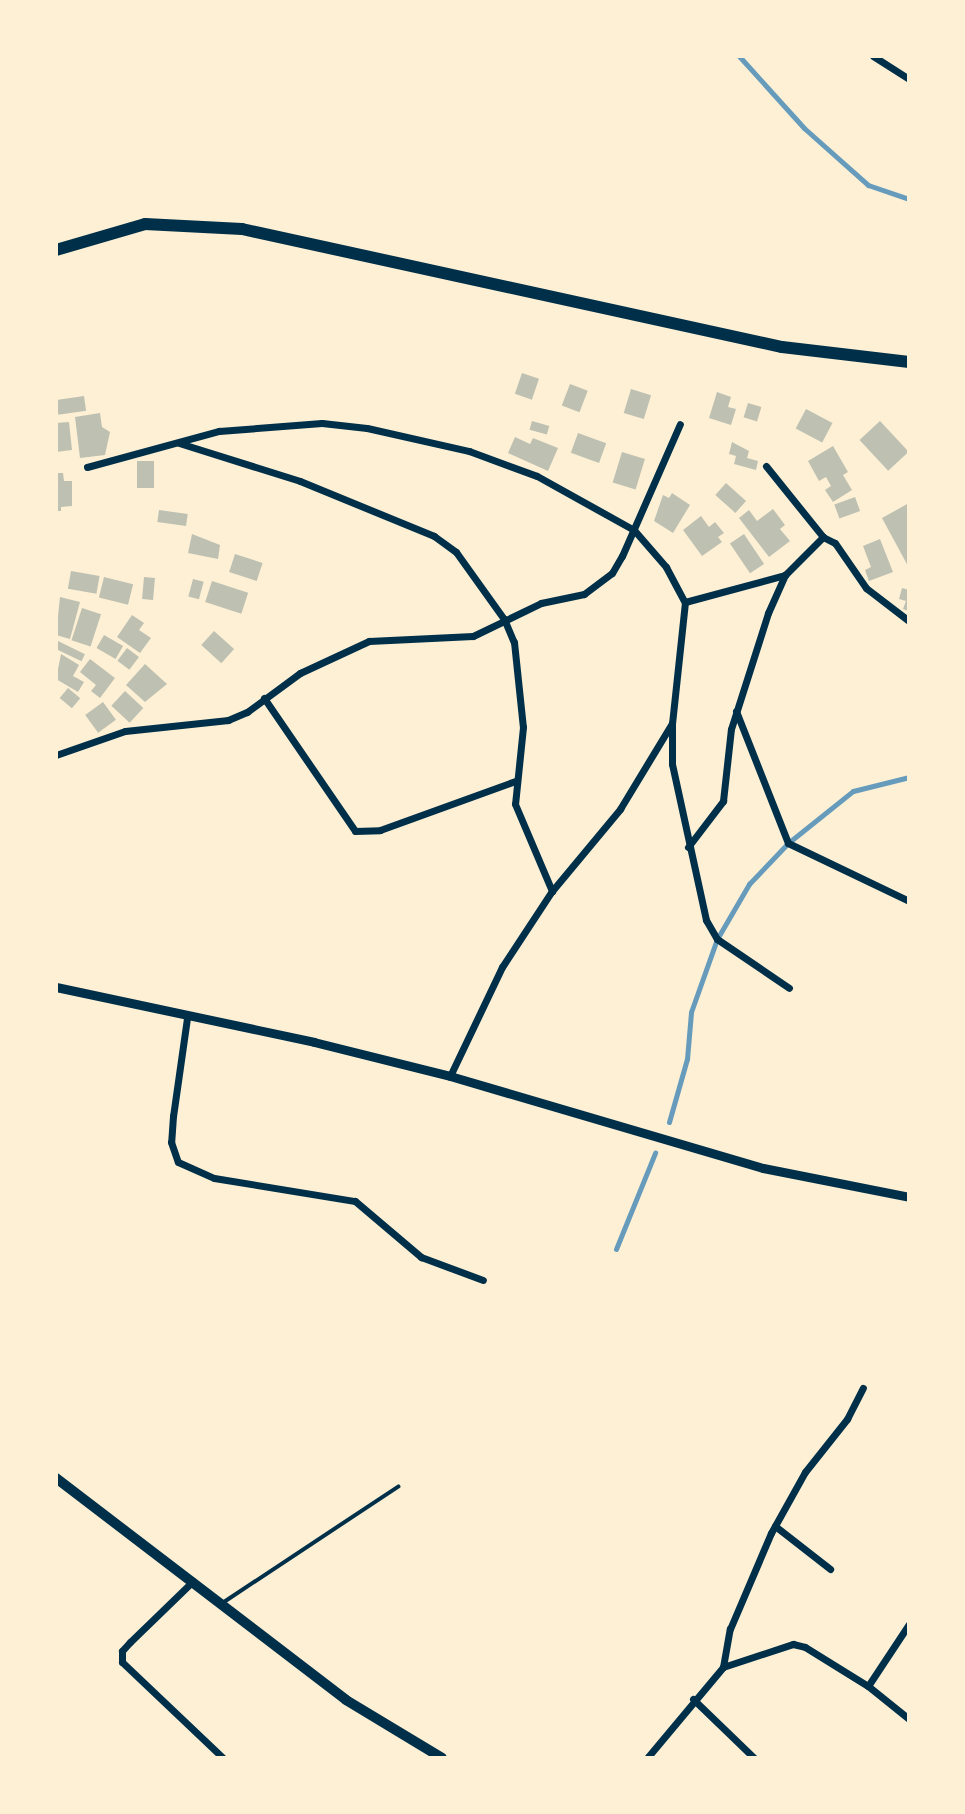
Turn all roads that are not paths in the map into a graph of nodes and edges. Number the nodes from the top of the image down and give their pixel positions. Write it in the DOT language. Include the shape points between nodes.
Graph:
graph roads {
  1 [pos="873,56"];
  2 [pos="909,79"];
  3 [pos="56,250"];
  4 [pos="909,362"];
  5 [pos="680,424"];
  6 [pos="178,443"];
  7 [pos="766,466"];
  8 [pos="87,467"];
  9 [pos="634,530"];
  10 [pos="823,537"];
  11 [pos="785,575"];
  12 [pos="685,602"];
  13 [pos="504,619"];
  14 [pos="909,621"];
  15 [pos="264,698"];
  16 [pos="736,710"];
  17 [pos="671,723"];
  18 [pos="56,755"];
  19 [pos="515,780"];
  20 [pos="688,847"];
  21 [pos="552,891"];
  22 [pos="909,901"];
  23 [pos="56,987"];
  24 [pos="789,988"];
  25 [pos="187,1018"];
  26 [pos="450,1076"];
  27 [pos="909,1197"];
  28 [pos="483,1280"];
  29 [pos="863,1388"];
  30 [pos="56,1478"];
  31 [pos="398,1487"];
  32 [pos="775,1526"];
  33 [pos="830,1569"];
  34 [pos="193,1581"];
  35 [pos="222,1603"];
  36 [pos="909,1624"];
  37 [pos="723,1667"];
  38 [pos="869,1686"];
  39 [pos="693,1699"];
  40 [pos="909,1719"];
  41 [pos="223,1758"];
  42 [pos="440,1758"];
  43 [pos="647,1758"];
  44 [pos="754,1758"];
  1 -- 2 [label="street"];
  3 -- 4 [label="highway" via="145,224 242,229 782,347"];
  5 -- 9 [label="street"];
  6 -- 8 [label="street"];
  6 -- 9 [label="street" via="219,431 270,425 322,423 368,428 468,452 537,476"];
  6 -- 13 [label="street" via="300,481 434,536 456,552"];
  7 -- 10 [label="street"];
  9 -- 12 [label="street" via="666,567"];
  9 -- 13 [label="street" via="622,556 599,585"];
  10 -- 11 [label="street"];
  10 -- 14 [label="street" via="835,542 866,588"];
  11 -- 12 [label="street"];
  11 -- 16 [label="street"];
  12 -- 17 [label="street"];
  13 -- 15 [label="street" via="473,636 386,638 348,648"];
  13 -- 19 [label="street" via="514,642 521,683 523,727"];
  15 -- 18 [label="street" via="228,720 125,731"];
  15 -- 19 [label="street" via="355,831 380,830"];
  16 -- 20 [label="street" via="723,801"];
  16 -- 22 [label="street" via="788,843"];
  17 -- 20 [label="street" via="677,799"];
  17 -- 21 [label="street" via="620,809"];
  19 -- 21 [label="street" via="514,804"];
  20 -- 24 [label="street" via="706,920 717,939"];
  21 -- 26 [label="street" via="502,967"];
  23 -- 25 [label="street"];
  25 -- 26 [label="street"];
  25 -- 28 [label="street" via="171,1142 178,1162 214,1178 355,1201 421,1257"];
  26 -- 27 [label="street" via="763,1168"];
  29 -- 32 [label="street" via="847,1419 805,1472"];
  30 -- 34 [label="main road"];
  31 -- 35 [label="lane"];
  32 -- 33 [label="street"];
  32 -- 37 [label="street" via="730,1629"];
  34 -- 35 [label="main road"];
  34 -- 41 [label="street" via="130,1642 122,1662"];
  35 -- 42 [label="main road" via="346,1700"];
  36 -- 38 [label="street"];
  37 -- 38 [label="street" via="793,1644"];
  37 -- 39 [label="street"];
  38 -- 40 [label="street"];
  39 -- 43 [label="street"];
  39 -- 44 [label="street"];
}
